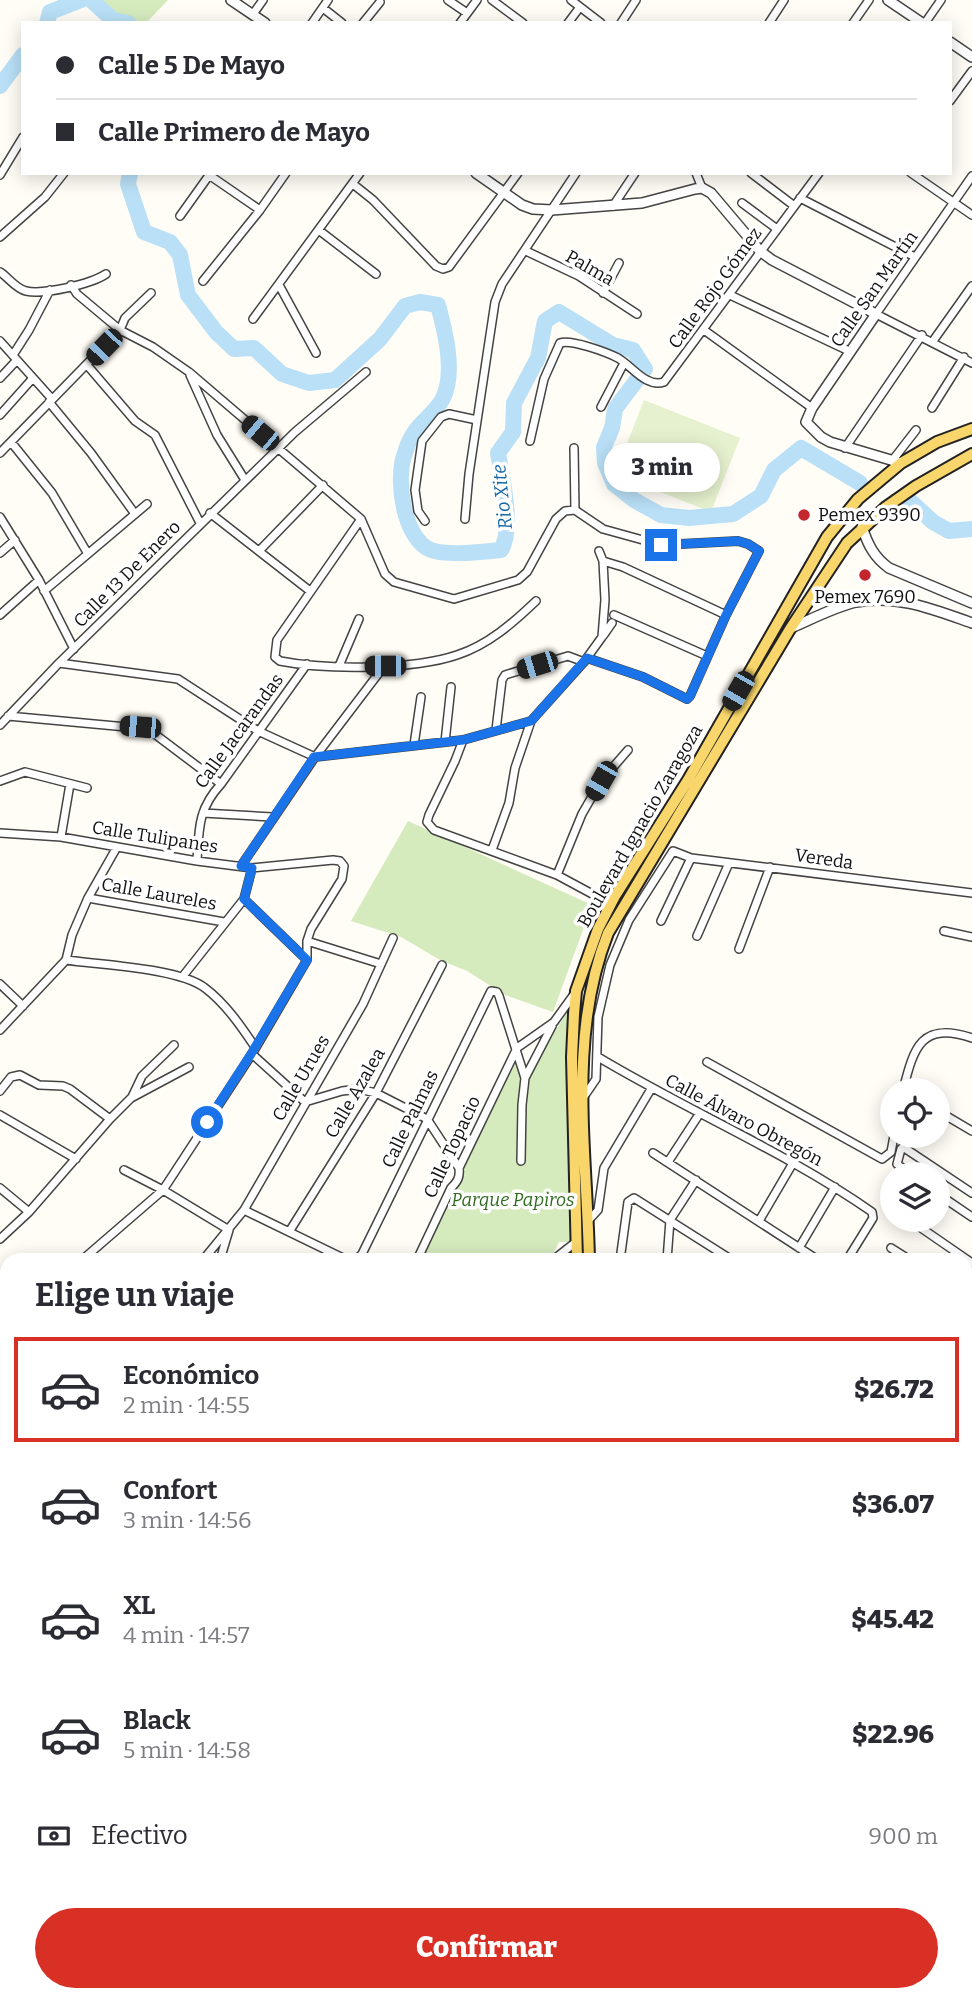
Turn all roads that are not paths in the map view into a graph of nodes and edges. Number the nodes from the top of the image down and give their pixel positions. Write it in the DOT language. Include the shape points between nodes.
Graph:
graph roads {
  1 [pos="231,0"];
  2 [pos="263,0"];
  3 [pos="328,0"];
  4 [pos="448,0"];
  5 [pos="477,0"];
  6 [pos="492,0"];
  7 [pos="571,0"];
  8 [pos="636,0"];
  9 [pos="773,0"];
  10 [pos="869,0"];
  11 [pos="888,0"];
  12 [pos="941,0"];
  13 [pos="380,2"];
  14 [pos="782,3"];
  15 [pos="580,7"];
  16 [pos="323,8"];
  17 [pos="467,13"];
  18 [pos="253,15"];
  19 [pos="262,21"];
  20 [pos="313,21"];
  21 [pos="339,21"];
  22 [pos="365,21"];
  23 [pos="461,21"];
  24 [pos="520,21"];
  25 [pos="570,21"];
  26 [pos="598,21"];
  27 [pos="622,21"];
  28 [pos="770,21"];
  29 [pos="854,21"];
  30 [pos="920,21"];
  31 [pos="925,21"];
  32 [pos="952,43"];
  33 [pos="972,57"];
  34 [pos="972,71"];
  35 [pos="952,98"];
  36 [pos="21,140"];
  37 [pos="62,175"];
  38 [pos="209,175"];
  39 [pos="211,175"];
  40 [pos="285,175"];
  41 [pos="359,175"];
  42 [pos="479,175"];
  43 [pos="517,175"];
  44 [pos="575,175"];
  45 [pos="634,175"];
  46 [pos="697,175"];
  47 [pos="754,175"];
  48 [pos="914,175"];
  49 [pos="0,176"];
  50 [pos="817,176"];
  51 [pos="972,176"];
  52 [pos="353,184"];
  53 [pos="702,188"];
  54 [pos="504,193"];
  55 [pos="800,198"];
  56 [pos="954,202"];
  57 [pos="741,203"];
  58 [pos="793,205"];
  59 [pos="613,206"];
  60 [pos="260,210"];
  61 [pos="552,210"];
  62 [pos="972,215"];
  63 [pos="180,216"];
  64 [pos="777,229"];
  65 [pos="320,231"];
  66 [pos="0,237"];
  67 [pos="526,251"];
  68 [pos="760,251"];
  69 [pos="915,257"];
  70 [pos="619,263"];
  71 [pos="0,272"];
  72 [pos="106,274"];
  73 [pos="376,274"];
  74 [pos="203,281"];
  75 [pos="71,285"];
  76 [pos="279,285"];
  77 [pos="972,286"];
  78 [pos="50,290"];
  79 [pos="151,293"];
  80 [pos="603,293"];
  81 [pos="730,295"];
  82 [pos="637,314"];
  83 [pos="876,314"];
  84 [pos="253,319"];
  85 [pos="120,330"];
  86 [pos="704,330"];
  87 [pos="922,335"];
  88 [pos="0,341"];
  89 [pos="933,341"];
  90 [pos="849,351"];
  91 [pos="316,353"];
  92 [pos="15,357"];
  93 [pos="964,357"];
  94 [pos="624,363"];
  95 [pos="972,363"];
  96 [pos="87,365"];
  97 [pos="188,372"];
  98 [pos="366,372"];
  99 [pos="0,378"];
  100 [pos="33,378"];
  101 [pos="50,401"];
  102 [pos="601,407"];
  103 [pos="813,408"];
  104 [pos="932,408"];
  105 [pos="0,415"];
  106 [pos="477,420"];
  107 [pos="972,429"];
  108 [pos="916,430"];
  109 [pos="530,441"];
  110 [pos="11,442"];
  111 [pos="845,447"];
  112 [pos="278,448"];
  113 [pos="574,448"];
  114 [pos="0,453"];
  115 [pos="972,454"];
  116 [pos="897,462"];
  117 [pos="245,480"];
  118 [pos="323,485"];
  119 [pos="147,504"];
  120 [pos="575,510"];
  121 [pos="210,513"];
  122 [pos="135,514"];
  123 [pos="0,517"];
  124 [pos="361,519"];
  125 [pos="465,519"];
  126 [pos="425,521"];
  127 [pos="200,523"];
  128 [pos="862,527"];
  129 [pos="15,540"];
  130 [pos="259,551"];
  131 [pos="599,551"];
  132 [pos="0,553"];
  133 [pos="88,554"];
  134 [pos="603,561"];
  135 [pos="39,580"];
  136 [pos="44,591"];
  137 [pos="310,591"];
  138 [pos="536,601"];
  139 [pos="972,603"];
  140 [pos="0,615"];
  141 [pos="726,615"];
  142 [pos="359,620"];
  143 [pos="972,623"];
  144 [pos="790,629"];
  145 [pos="603,637"];
  146 [pos="75,649"];
  147 [pos="707,656"];
  148 [pos="585,660"];
  149 [pos="59,663"];
  150 [pos="307,664"];
  151 [pos="339,666"];
  152 [pos="385,666"];
  153 [pos="451,687"];
  154 [pos="421,697"];
  155 [pos="8,716"];
  156 [pos="531,721"];
  157 [pos="0,725"];
  158 [pos="496,730"];
  159 [pos="258,731"];
  160 [pos="463,740"];
  161 [pos="445,742"];
  162 [pos="414,745"];
  163 [pos="628,750"];
  164 [pos="314,757"];
  165 [pos="0,781"];
  166 [pos="69,784"];
  167 [pos="221,784"];
  168 [pos="87,788"];
  169 [pos="203,813"];
  170 [pos="272,817"];
  171 [pos="0,833"];
  172 [pos="61,837"];
  173 [pos="117,847"];
  174 [pos="492,850"];
  175 [pos="691,858"];
  176 [pos="197,861"];
  177 [pos="729,863"];
  178 [pos="241,866"];
  179 [pos="770,867"];
  180 [pos="252,868"];
  181 [pos="557,875"];
  182 [pos="972,893"];
  183 [pos="615,896"];
  184 [pos="88,898"];
  185 [pos="244,899"];
  186 [pos="661,921"];
  187 [pos="224,922"];
  188 [pos="944,931"];
  189 [pos="697,936"];
  190 [pos="972,937"];
  191 [pos="393,938"];
  192 [pos="307,941"];
  193 [pos="738,949"];
  194 [pos="66,960"];
  195 [pos="307,960"];
  196 [pos="381,964"];
  197 [pos="442,965"];
  198 [pos="183,976"];
  199 [pos="0,984"];
  200 [pos="576,990"];
  201 [pos="23,1006"];
  202 [pos="554,1022"];
  203 [pos="0,1030"];
  204 [pos="972,1038"];
  205 [pos="174,1045"];
  206 [pos="517,1048"];
  207 [pos="253,1050"];
  208 [pos="598,1057"];
  209 [pos="707,1062"];
  210 [pos="189,1067"];
  211 [pos="525,1078"];
  212 [pos="907,1078"];
  213 [pos="651,1089"];
  214 [pos="0,1091"];
  215 [pos="376,1093"];
  216 [pos="131,1098"];
  217 [pos="583,1098"];
  218 [pos="305,1102"];
  219 [pos="700,1113"];
  220 [pos="0,1115"];
  221 [pos="950,1118"];
  222 [pos="110,1119"];
  223 [pos="427,1119"];
  224 [pos="972,1132"];
  225 [pos="890,1148"];
  226 [pos="653,1153"];
  227 [pos="76,1158"];
  228 [pos="521,1161"];
  229 [pos="668,1162"];
  230 [pos="898,1162"];
  231 [pos="926,1162"];
  232 [pos="793,1163"];
  233 [pos="458,1168"];
  234 [pos="124,1170"];
  235 [pos="950,1178"];
  236 [pos="696,1180"];
  237 [pos="835,1186"];
  238 [pos="0,1188"];
  239 [pos="163,1189"];
  240 [pos="972,1193"];
  241 [pos="950,1202"];
  242 [pos="244,1210"];
  243 [pos="29,1212"];
  244 [pos="972,1217"];
  245 [pos="670,1220"];
  246 [pos="588,1221"];
  247 [pos="759,1221"];
  248 [pos="229,1230"];
  249 [pos="289,1232"];
  250 [pos="927,1232"];
  251 [pos="0,1239"];
  252 [pos="576,1242"];
  253 [pos="799,1248"];
  254 [pos="891,1248"];
  255 [pos="718,1251"];
  256 [pos="90,1253"];
  257 [pos="209,1253"];
  258 [pos="222,1253"];
  259 [pos="332,1253"];
  260 [pos="363,1253"];
  261 [pos="420,1253"];
  262 [pos="562,1253"];
  263 [pos="577,1253"];
  264 [pos="589,1253"];
  265 [pos="621,1253"];
  266 [pos="668,1253"];
  267 [pos="721,1253"];
  268 [pos="807,1253"];
  269 [pos="851,1253"];
  270 [pos="899,1253"];
  271 [pos="956,1253"];
  1 -- 18 [label="street"];
  2 -- 18 [label="street"];
  3 -- 16 [label="street"];
  4 -- 17 [label="street"];
  5 -- 17 [label="street"];
  6 -- 24 [label="street"];
  7 -- 15 [label="street"];
  8 -- 27 [label="street"];
  9 -- 14 [label="street"];
  10 -- 29 [label="street"];
  11 -- 30 [label="street"];
  12 -- 31 [label="street"];
  13 -- 22 [label="street"];
  14 -- 28 [label="street"];
  15 -- 25 [label="street"];
  15 -- 26 [label="street"];
  16 -- 20 [label="street"];
  16 -- 21 [label="street"];
  17 -- 23 [label="street"];
  18 -- 19 [label="street"];
  32 -- 33 [label="street"];
  34 -- 35 [label="street"];
  36 -- 49 [label="street"];
  37 -- 66 [label="street"];
  38 -- 63 [label="street"];
  39 -- 60 [label="street"];
  40 -- 60 [label="street"];
  41 -- 52 [label="street"];
  42 -- 54 [label="street"];
  43 -- 54 [label="street"];
  44 -- 61 [label="street"];
  45 -- 59 [label="street"];
  46 -- 53 [label="street"];
  47 -- 58 [label="street"];
  48 -- 56 [label="street"];
  50 -- 55 [label="street, Calle Rojo Gómez"];
  51 -- 56 [label="street, Calle San Martín"];
  52 -- 54 [label="street" via="443,269"];
  52 -- 65 [label="street"];
  53 -- 59 [label="street" via="642,204"];
  53 -- 68 [label="street" via="718,199"];
  54 -- 61 [label="street" via="533,209"];
  55 -- 58 [label="street, Calle Rojo Gómez"];
  55 -- 69 [label="street"];
  56 -- 62 [label="street"];
  56 -- 69 [label="street, Calle San Martín"];
  57 -- 64 [label="street"];
  58 -- 64 [label="street, Calle Rojo Gómez"];
  59 -- 61 [label="street"];
  60 -- 74 [label="street"];
  61 -- 67 [label="street"];
  64 -- 68 [label="street, Calle Rojo Gómez"];
  65 -- 73 [label="street"];
  65 -- 76 [label="street"];
  67 -- 80 [label="street, Palma"];
  67 -- 106 [label="street" via="495,302"];
  68 -- 81 [label="street, Calle Rojo Gómez"];
  68 -- 83 [label="street"];
  69 -- 83 [label="street, Calle San Martín"];
  70 -- 80 [label="street"];
  71 -- 78 [label="street" via="25,291"];
  72 -- 75 [label="street"];
  75 -- 78 [label="street"];
  75 -- 85 [label="street"];
  76 -- 84 [label="street"];
  76 -- 91 [label="street"];
  77 -- 89 [label="street"];
  78 -- 92 [label="street"];
  79 -- 85 [label="street" via="125,318"];
  80 -- 82 [label="street, Palma"];
  81 -- 86 [label="street, Calle Rojo Gómez"];
  81 -- 90 [label="street"];
  83 -- 87 [label="street"];
  83 -- 90 [label="street, Calle San Martín"];
  85 -- 96 [label="street"];
  85 -- 97 [label="street"];
  86 -- 94 [label="street, Calle Rojo Gómez" via="664,382 649,381"];
  86 -- 103 [label="street"];
  87 -- 89 [label="street"];
  87 -- 111 [label="street"];
  88 -- 92 [label="street"];
  89 -- 93 [label="street"];
  90 -- 103 [label="street, Calle San Martín"];
  92 -- 99 [label="street"];
  92 -- 100 [label="street"];
  93 -- 95 [label="street"];
  93 -- 104 [label="street"];
  94 -- 102 [label="street"];
  94 -- 109 [label="street, Calle Rojo Gómez" via="601,351 560,343 544,379"];
  96 -- 101 [label="street"];
  96 -- 127 [label="street" via="135,421 155,435"];
  97 -- 112 [label="street"];
  97 -- 117 [label="street" via="217,435"];
  98 -- 112 [label="street, Calle 13 De Enero"];
  100 -- 101 [label="street"];
  100 -- 105 [label="street"];
  101 -- 110 [label="street"];
  101 -- 122 [label="street"];
  103 -- 111 [label="street, Calle San Martín" via="806,422 821,437"];
  106 -- 125 [label="street"];
  106 -- 126 [label="street" via="449,414 422,441 415,490 418,512"];
  107 -- 116 [label="main road, Boulevard Ignacio Zaragoza"];
  108 -- 116 [label="street"];
  110 -- 114 [label="street"];
  110 -- 133 [label="street" via="52,493"];
  111 -- 116 [label="street"];
  112 -- 117 [label="street, Calle 13 De Enero"];
  112 -- 118 [label="street"];
  113 -- 120 [label="street"];
  115 -- 128 [label="main road, Boulevard Ignacio Zaragoza" via="916,486"];
  116 -- 183 [label="main road, Boulevard Ignacio Zaragoza" via="827,537 688,780"];
  117 -- 121 [label="street, Calle 13 De Enero"];
  118 -- 124 [label="street"];
  118 -- 130 [label="street"];
  119 -- 122 [label="street"];
  120 -- 124 [label="street" via="556,519 518,580 454,599 388,579"];
  120 -- 141 [label="street" via="603,529 661,545 738,541 759,551"];
  121 -- 127 [label="street, Calle 13 De Enero"];
  121 -- 130 [label="street"];
  122 -- 133 [label="street"];
  123 -- 129 [label="street"];
  124 -- 137 [label="street"];
  127 -- 146 [label="street, Calle 13 De Enero"];
  128 -- 139 [label="street" via="872,552 889,568"];
  128 -- 144 [label="main road, Boulevard Ignacio Zaragoza"];
  129 -- 132 [label="street"];
  129 -- 135 [label="street"];
  130 -- 137 [label="street"];
  131 -- 134 [label="street"];
  133 -- 136 [label="street"];
  134 -- 141 [label="street"];
  134 -- 145 [label="street"];
  135 -- 136 [label="street"];
  135 -- 140 [label="street"];
  136 -- 146 [label="street"];
  137 -- 150 [label="street" via="277,640 275,657"];
  138 -- 152 [label="street" via="508,627 457,656"];
  141 -- 147 [label="street"];
  142 -- 151 [label="street"];
  143 -- 144 [label="street" via="916,605 882,600 843,606"];
  144 -- 217 [label="main road, Boulevard Ignacio Zaragoza" via="608,933 586,1021"];
  145 -- 147 [label="street" via="613,619"];
  145 -- 148 [label="street"];
  146 -- 149 [label="street, Calle 13 De Enero"];
  147 -- 148 [label="street" via="687,699 643,677"];
  148 -- 156 [label="street"];
  148 -- 158 [label="street" via="564,657 505,676"];
  149 -- 155 [label="street, Calle 13 De Enero"];
  149 -- 159 [label="street" via="178,679"];
  150 -- 151 [label="street"];
  150 -- 159 [label="street, Calle Jacarandas"];
  151 -- 152 [label="street"];
  152 -- 164 [label="street"];
  153 -- 161 [label="street"];
  154 -- 162 [label="street"];
  155 -- 157 [label="street, Calle 13 De Enero"];
  155 -- 167 [label="street" via="148,729"];
  156 -- 158 [label="street"];
  156 -- 174 [label="street"];
  158 -- 160 [label="street"];
  159 -- 164 [label="street"];
  159 -- 167 [label="street, Calle Jacarandas"];
  160 -- 161 [label="street"];
  160 -- 174 [label="street" via="427,822 434,830"];
  161 -- 162 [label="street"];
  162 -- 164 [label="street"];
  163 -- 181 [label="street" via="601,781 582,814"];
  164 -- 170 [label="street"];
  165 -- 166 [label="street" via="25,772"];
  166 -- 168 [label="street"];
  166 -- 172 [label="street"];
  167 -- 169 [label="street, Calle Jacarandas" via="207,799"];
  169 -- 170 [label="street"];
  169 -- 176 [label="street, Calle Jacarandas"];
  170 -- 178 [label="street"];
  171 -- 172 [label="street, Calle Tulipanes"];
  172 -- 173 [label="street, Calle Tulipanes"];
  173 -- 176 [label="street, Calle Tulipanes"];
  173 -- 184 [label="street"];
  174 -- 181 [label="street"];
  175 -- 177 [label="street, Vereda"];
  175 -- 186 [label="street"];
  175 -- 208 [label="street, Vereda" via="673,851 629,920 610,965 598,1017"];
  176 -- 178 [label="street, Calle Tulipanes"];
  177 -- 179 [label="street, Vereda"];
  177 -- 189 [label="street"];
  178 -- 180 [label="street, Calle Tulipanes"];
  179 -- 182 [label="street, Vereda"];
  179 -- 193 [label="street"];
  180 -- 185 [label="street"];
  180 -- 192 [label="street, Calle Tulipanes" via="333,860 344,866 345,873"];
  181 -- 183 [label="street" via="596,896"];
  183 -- 200 [label="main road, Boulevard Ignacio Zaragoza"];
  184 -- 187 [label="street, Calle Laureles"];
  184 -- 194 [label="street"];
  185 -- 187 [label="street"];
  185 -- 195 [label="street"];
  187 -- 198 [label="street"];
  188 -- 190 [label="street"];
  191 -- 196 [label="street, Calle Urues"];
  192 -- 195 [label="street"];
  192 -- 196 [label="street"];
  194 -- 198 [label="street"];
  194 -- 201 [label="street"];
  195 -- 207 [label="street"];
  196 -- 218 [label="street, Calle Urues" via="363,1004"];
  197 -- 215 [label="street, Calle Azalea"];
  198 -- 207 [label="street" via="205,988 240,1023"];
  199 -- 201 [label="street"];
  200 -- 202 [label="street"];
  200 -- 252 [label="main road, Boulevard Ignacio Zaragoza" via="572,1057"];
  201 -- 203 [label="street"];
  202 -- 206 [label="street"];
  202 -- 211 [label="street"];
  204 -- 212 [label="street" via="954,1032 929,1036 912,1055"];
  205 -- 216 [label="street" via="142,1076"];
  206 -- 211 [label="street"];
  206 -- 223 [label="street, Calle Palmas" via="499,996 491,992"];
  206 -- 233 [label="street, Calle Topacio"];
  207 -- 218 [label="street"];
  207 -- 239 [label="street"];
  208 -- 213 [label="street, Calle Álvaro Obregón"];
  208 -- 217 [label="street" via="595,1082"];
  209 -- 225 [label="street" via="882,1159"];
  210 -- 216 [label="street"];
  211 -- 228 [label="street"];
  213 -- 219 [label="street, Calle Álvaro Obregón"];
  213 -- 246 [label="street" via="604,1168 598,1210"];
  214 -- 222 [label="street" via="11,1077 20,1074 39,1085 70,1089"];
  215 -- 218 [label="street" via="342,1091"];
  215 -- 223 [label="street"];
  215 -- 249 [label="street, Calle Azalea"];
  216 -- 222 [label="street"];
  217 -- 246 [label="main road, Boulevard Ignacio Zaragoza"];
  218 -- 242 [label="street, Calle Urues"];
  219 -- 229 [label="street"];
  219 -- 232 [label="street, Calle Álvaro Obregón"];
  220 -- 227 [label="street"];
  221 -- 224 [label="street"];
  222 -- 227 [label="street"];
  223 -- 233 [label="street"];
  223 -- 260 [label="street, Calle Palmas"];
  226 -- 229 [label="street"];
  227 -- 243 [label="street"];
  229 -- 236 [label="street"];
  230 -- 231 [label="street" via="904,1147"];
  232 -- 237 [label="street, Calle Álvaro Obregón"];
  232 -- 247 [label="street"];
  233 -- 261 [label="street, Calle Topacio" via="457,1182"];
  234 -- 239 [label="street"];
  235 -- 240 [label="street"];
  236 -- 245 [label="street"];
  236 -- 247 [label="street"];
  237 -- 253 [label="street"];
  237 -- 269 [label="street, Calle Álvaro Obregón" via="874,1215"];
  238 -- 243 [label="street"];
  239 -- 248 [label="street"];
  239 -- 256 [label="street"];
  241 -- 244 [label="street"];
  242 -- 248 [label="street, Calle Urues"];
  242 -- 249 [label="street"];
  243 -- 251 [label="street"];
  245 -- 255 [label="street"];
  245 -- 265 [label="street" via="631,1198"];
  245 -- 266 [label="street"];
  246 -- 264 [label="main road, Boulevard Ignacio Zaragoza"];
  247 -- 253 [label="street"];
  248 -- 257 [label="street, Calle Urues"];
  248 -- 258 [label="street, Calle Urues"];
  249 -- 259 [label="street"];
  250 -- 271 [label="street"];
  252 -- 262 [label="street"];
  252 -- 263 [label="main road, Boulevard Ignacio Zaragoza"];
  253 -- 268 [label="street"];
  254 -- 270 [label="street"];
  255 -- 267 [label="street"];
}
